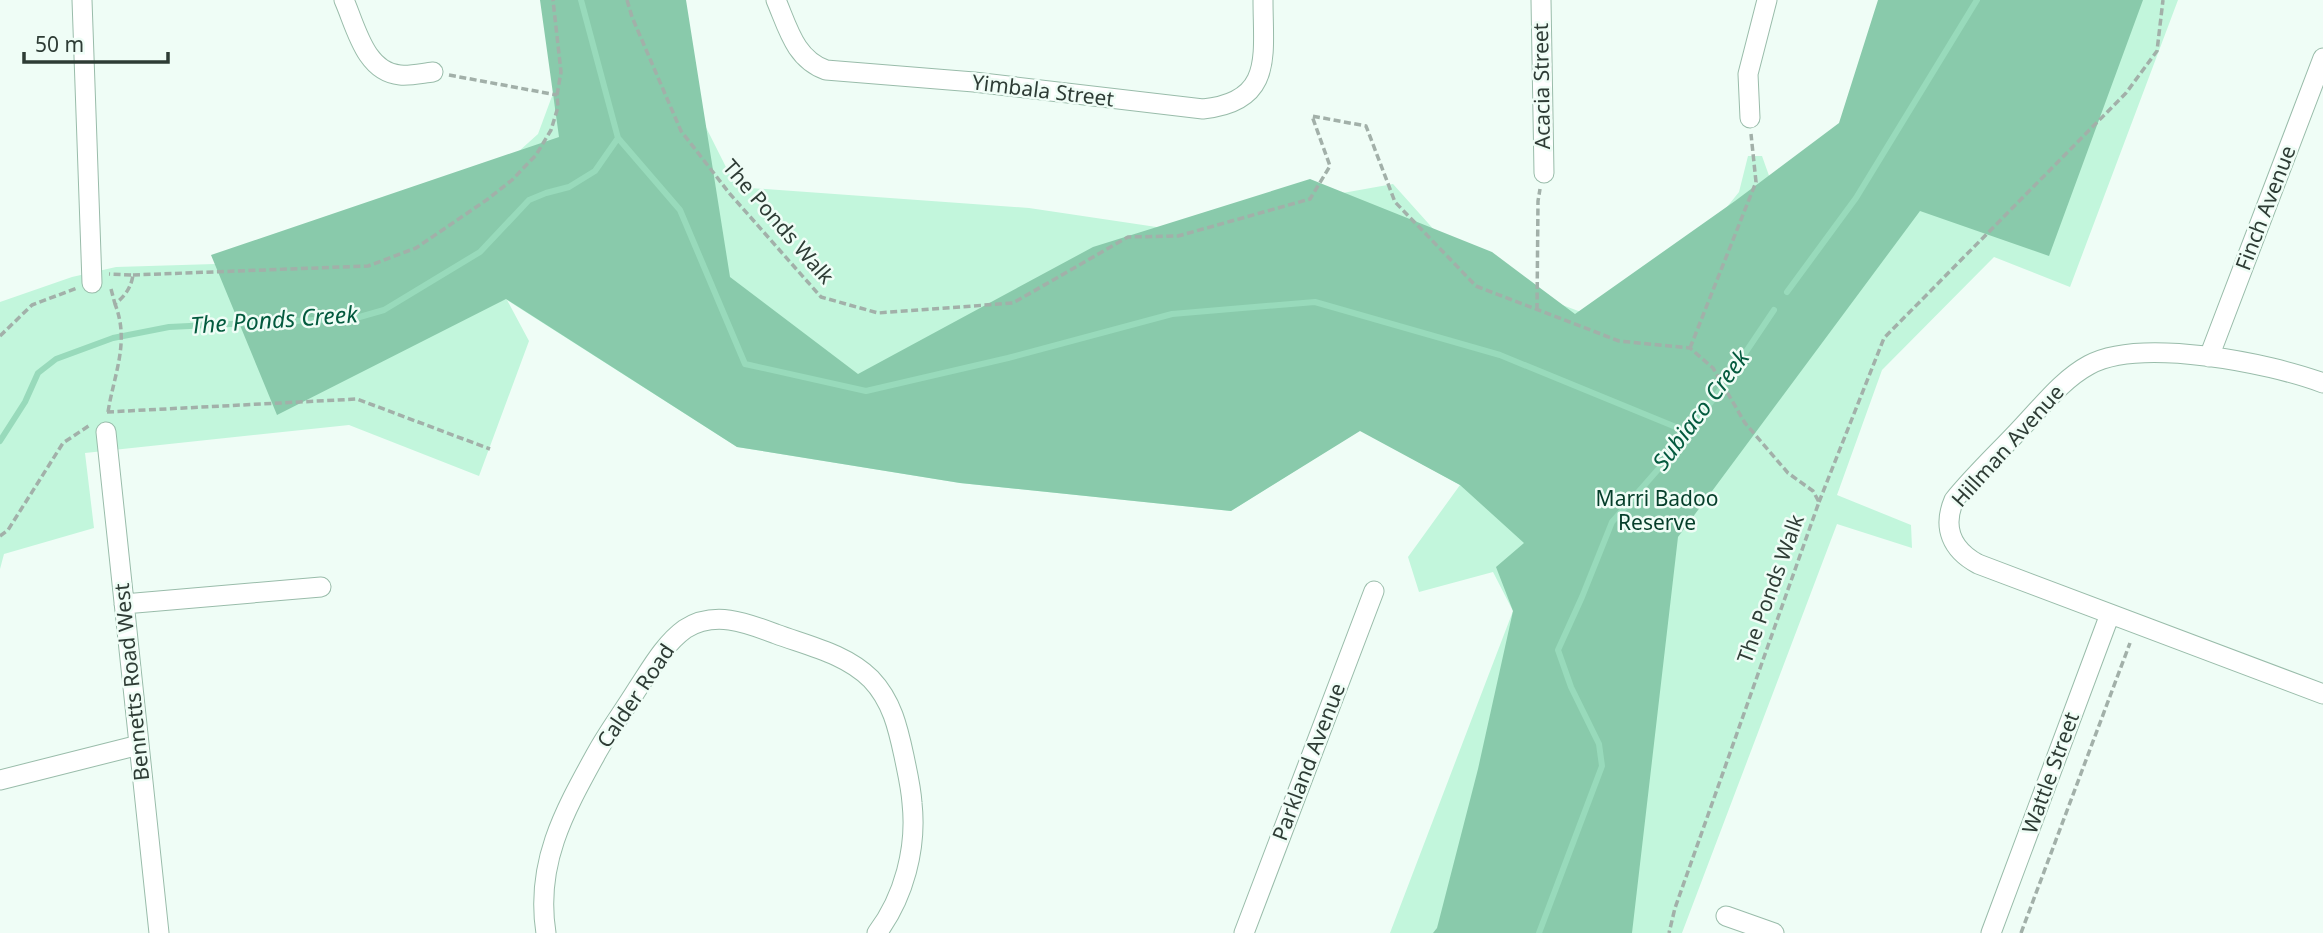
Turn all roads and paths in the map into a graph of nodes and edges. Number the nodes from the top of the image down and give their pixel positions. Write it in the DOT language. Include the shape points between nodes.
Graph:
graph roads {
  1 [pos="82,0"];
  2 [pos="344,0"];
  3 [pos="553,0"];
  4 [pos="627,0"];
  5 [pos="776,0"];
  6 [pos="1263,0"];
  7 [pos="1541,0"];
  8 [pos="1767,0"];
  9 [pos="2163,0"];
  10 [pos="2323,58"];
  11 [pos="433,72"];
  12 [pos="557,94"];
  13 [pos="1750,118"];
  14 [pos="1544,173"];
  15 [pos="133,275"];
  16 [pos="92,282"];
  17 [pos="1537,310"];
  18 [pos="121,320"];
  19 [pos="1689,348"];
  20 [pos="2209,358"];
  21 [pos="2323,383"];
  22 [pos="108,412"];
  23 [pos="106,432"];
  24 [pos="490,449"];
  25 [pos="1819,502"];
  26 [pos="0,536"];
  27 [pos="321,587"];
  28 [pos="1374,591"];
  29 [pos="124,604"];
  30 [pos="2110,614"];
  31 [pos="2130,643"];
  32 [pos="2323,694"];
  33 [pos="139,746"];
  34 [pos="0,780"];
  35 [pos="1726,916"];
  36 [pos="159,933"];
  37 [pos="546,933"];
  38 [pos="877,933"];
  39 [pos="1244,933"];
  40 [pos="1669,933"];
  41 [pos="1774,933"];
  42 [pos="1991,933"];
  43 [pos="2021,933"];
  1 -- 16 [label="street"];
  2 -- 11 [label="street" via="376,65 400,75"];
  3 -- 12 [label="path" via="561,72"];
  4 -- 17 [label="path, The Ponds Walk" via="681,131 821,297 878,313 1013,303 1128,237 1178,236 1310,199 1330,166 1312,116 1366,126 1395,202 1476,286"];
  5 -- 6 [label="street, Yimbala Street" via="803,56 826,70 1203,109 1232,103 1247,94 1257,80 1262,66"];
  7 -- 14 [label="street, Acacia Street"];
  8 -- 13 [label="street" via="1748,74"];
  9 -- 25 [label="path" via="2157,51 2126,93 1884,338"];
  10 -- 20 [label="street, Finch Avenue"];
  11 -- 12 [label="path"];
  12 -- 15 [label="path" via="551,130 536,155 488,199 416,248 368,266"];
  13 -- 19 [label="path" via="1756,182"];
  14 -- 17 [label="path" via="1538,201"];
  17 -- 19 [label="path, The Ponds Walk" via="1619,341"];
  18 -- 22 [label="path" via="121,361"];
  19 -- 25 [label="path, The Ponds Walk" via="1713,368 1745,423"];
  20 -- 21 [label="street, Hillman Avenue" via="2281,368"];
  20 -- 30 [label="street, Hillman Avenue" via="2131,352 2089,365 2039,409 1954,500 1949,512 1950,536 1967,558"];
  22 -- 23 [label="path"];
  22 -- 24 [label="path" via="356,399"];
  22 -- 26 [label="path" via="63,443"];
  23 -- 29 [label="street, Bennetts Road West"];
  25 -- 40 [label="path, The Ponds Walk"];
  27 -- 29 [label="street"];
  28 -- 39 [label="street, Parkland Avenue"];
  29 -- 33 [label="street, Bennetts Road West"];
  30 -- 32 [label="street, Hillman Avenue"];
  30 -- 42 [label="street, Wattle Street"];
  31 -- 43 [label="path, Wattle Street"];
  33 -- 34 [label="street"];
  33 -- 36 [label="street, Bennetts Road West"];
  35 -- 41 [label="street"];
  37 -- 38 [label="street, Calder Road" via="545,873 568,805 603,741 665,649 686,629 713,619 744,623 848,662 872,680 892,710 912,800 912,834 901,890"];
}
